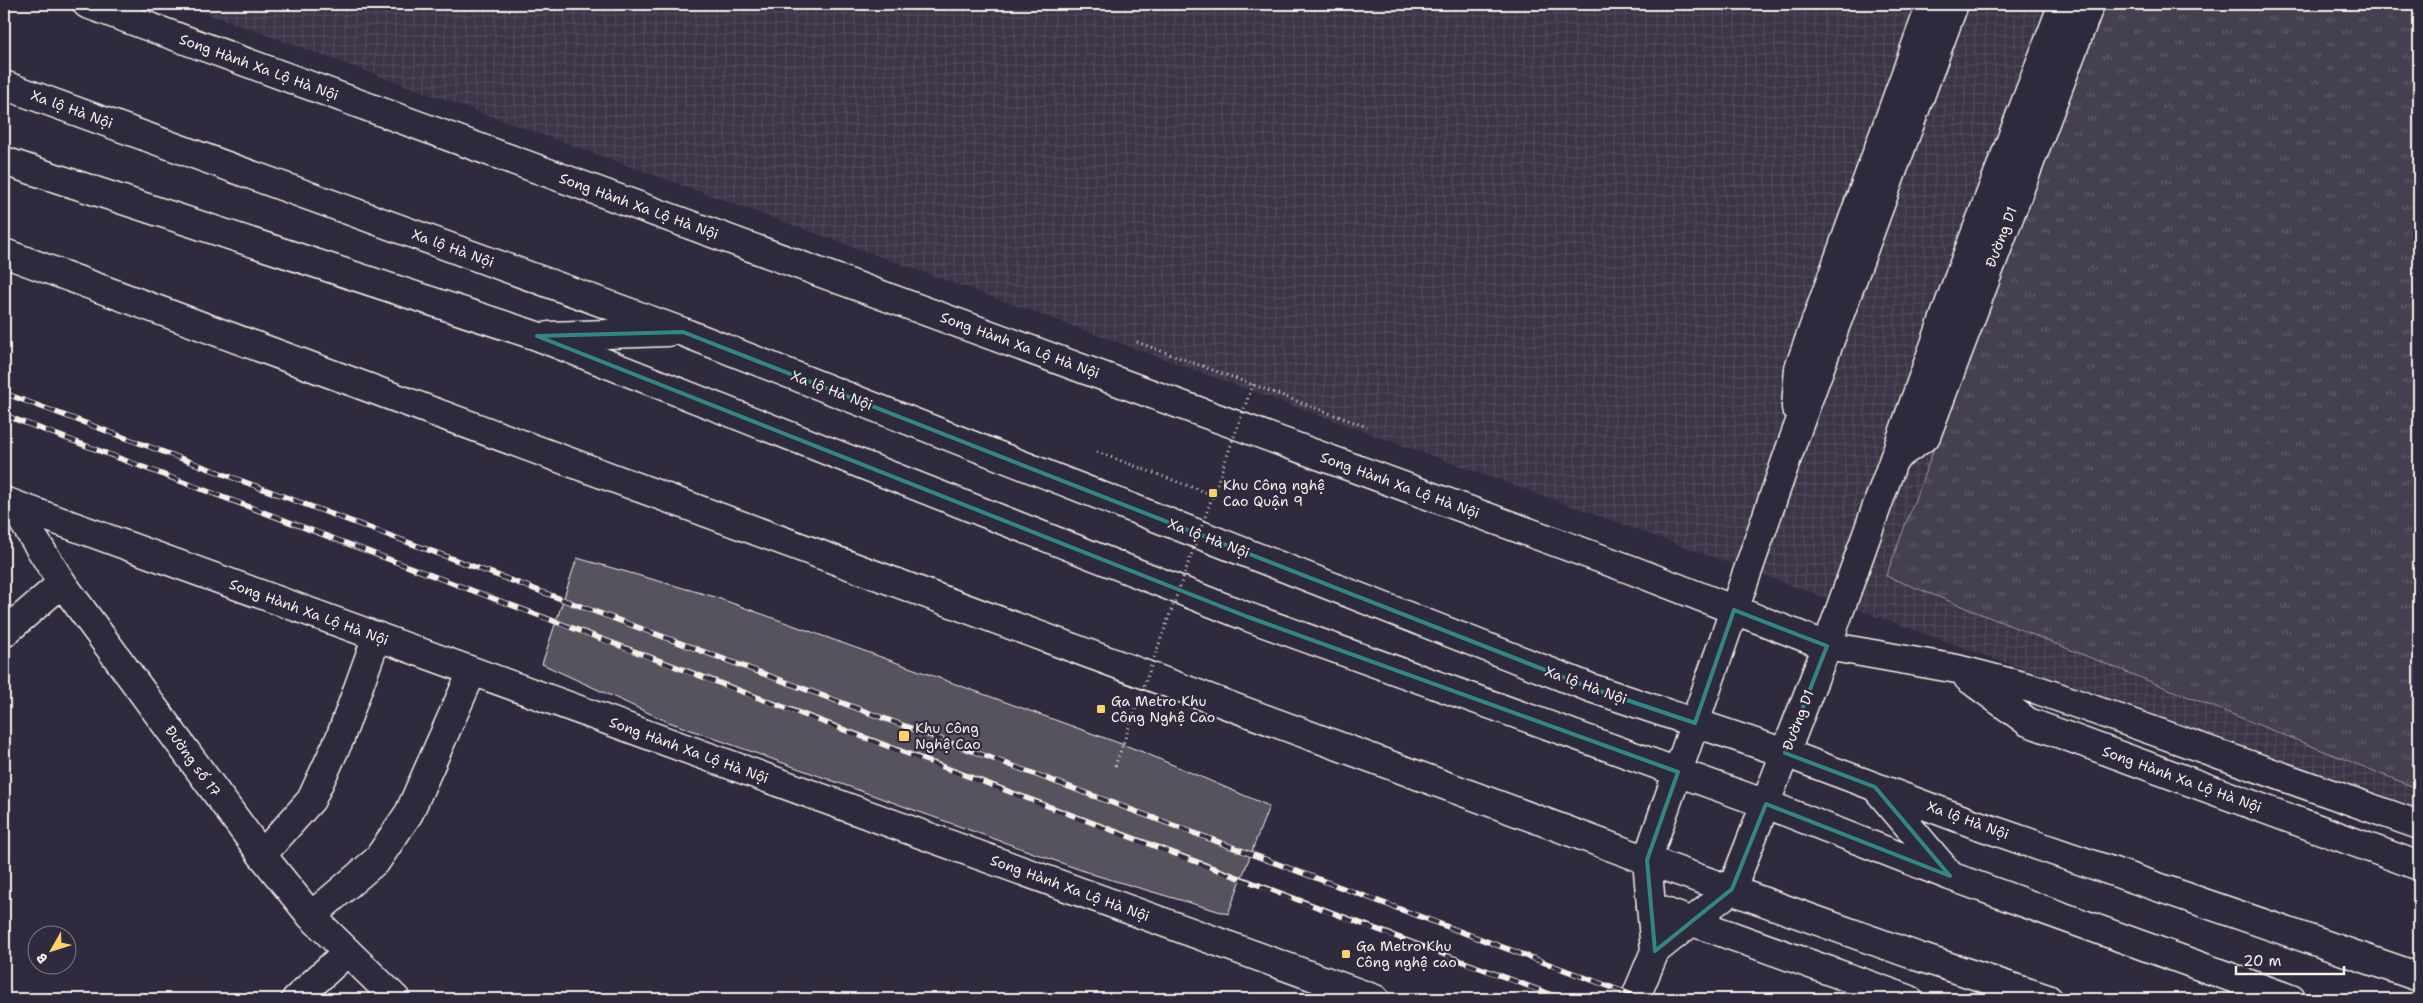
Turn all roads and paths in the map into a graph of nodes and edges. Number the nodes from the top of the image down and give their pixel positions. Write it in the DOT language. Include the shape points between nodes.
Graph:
graph roads {
  1 [pos="87,4"];
  2 [pos="1931,4"];
  3 [pos="1954,4"];
  4 [pos="2063,4"];
  5 [pos="2090,4"];
  6 [pos="4,85"];
  7 [pos="4,161"];
  8 [pos="4,253"];
  9 [pos="683,332"];
  10 [pos="537,336"];
  11 [pos="1137,342"];
  12 [pos="1252,384"];
  13 [pos="1367,427"];
  14 [pos="1794,438"];
  15 [pos="1097,452"];
  16 [pos="1896,458"];
  17 [pos="1213,495"];
  18 [pos="8,502"];
  19 [pos="62,583"];
  20 [pos="1734,610"];
  21 [pos="4,633"];
  22 [pos="377,636"];
  23 [pos="1827,646"];
  24 [pos="1957,669"];
  25 [pos="472,672"];
  26 [pos="1695,723"];
  27 [pos="1785,753"];
  28 [pos="1115,766"];
  29 [pos="1678,772"];
  30 [pos="1875,787"];
  31 [pos="1766,804"];
  32 [pos="2419,825"];
  33 [pos="262,855"];
  34 [pos="1647,860"];
  35 [pos="2419,866"];
  36 [pos="1950,876"];
  37 [pos="1732,890"];
  38 [pos="1651,906"];
  39 [pos="311,916"];
  40 [pos="1692,922"];
  41 [pos="1655,951"];
  42 [pos="347,952"];
  43 [pos="2419,976"];
  44 [pos="296,999"];
  45 [pos="396,999"];
  46 [pos="1375,999"];
  47 [pos="1635,999"];
  48 [pos="1908,999"];
  49 [pos="2048,999"];
  50 [pos="2291,999"];
  1 -- 20 [label="main road, Song Hành Xa Lộ Hà Nội"];
  2 -- 14 [label="main road, Đường D1" via="1799,368"];
  3 -- 14 [label="main road, Đường D1"];
  4 -- 16 [label="main road, Đường D1" via="1970,247"];
  5 -- 16 [label="main road, Đường D1" via="1926,436"];
  6 -- 9 [label="main road, Xa lộ Hà Nội"];
  7 -- 10 [label="main road"];
  8 -- 34 [label="main road"];
  9 -- 10 [label="main road"];
  9 -- 26 [label="main road, Xa lộ Hà Nội" via="1592,688"];
  10 -- 29 [label="main road" via="1248,617"];
  11 -- 12 [label="path"];
  12 -- 13 [label="path"];
  12 -- 17 [label="path, bridge"];
  14 -- 20 [label="main road, Đường D1"];
  15 -- 17 [label="path"];
  16 -- 23 [label="main road, Đường D1"];
  17 -- 28 [label="path, bridge"];
  18 -- 19 [label="main road, Đường số 17"];
  18 -- 22 [label="main road, Song Hành Xa Lộ Hà Nội"];
  19 -- 21 [label="main road"];
  19 -- 33 [label="main road, Đường số 17"];
  20 -- 23 [label="main road, Song Hành Xa Lộ Hà Nội"];
  20 -- 26 [label="main road, Đường D1"];
  22 -- 25 [label="main road, Song Hành Xa Lộ Hà Nội"];
  22 -- 33 [label="main road" via="340,738 311,800"];
  23 -- 24 [label="main road, Song Hành Xa Lộ Hà Nội"];
  23 -- 27 [label="main road, Đường D1"];
  24 -- 32 [label="main road, Song Hành Xa Lộ Hà Nội" via="2038,690"];
  24 -- 35 [label="main road, Song Hành Xa Lộ Hà Nội" via="2028,722"];
  25 -- 39 [label="main road" via="409,813 377,860"];
  25 -- 46 [label="main road, Song Hành Xa Lộ Hà Nội"];
  26 -- 27 [label="main road, Xa lộ Hà Nội"];
  26 -- 29 [label="main road, Đường D1"];
  27 -- 30 [label="main road, Xa lộ Hà Nội"];
  27 -- 31 [label="main road, Đường D1"];
  29 -- 31 [label="main road"];
  29 -- 34 [label="main road, Đường D1"];
  30 -- 36 [label="main road"];
  30 -- 43 [label="main road, Xa lộ Hà Nội"];
  31 -- 36 [label="main road"];
  31 -- 37 [label="main road, Đường D1"];
  33 -- 39 [label="main road, Đường số 17"];
  34 -- 37 [label="main road"];
  34 -- 38 [label="main road, Đường D1"];
  36 -- 50 [label="main road"];
  37 -- 40 [label="main road, Đường D1"];
  37 -- 49 [label="main road"];
  38 -- 40 [label="main road"];
  38 -- 41 [label="main road, Đường D1"];
  39 -- 42 [label="main road, Đường số 17"];
  40 -- 41 [label="main road, Đường D1"];
  40 -- 48 [label="main road"];
  41 -- 47 [label="main road, Đường D1"];
  42 -- 44 [label="main road"];
  42 -- 45 [label="main road, Đường số 17"];
}
